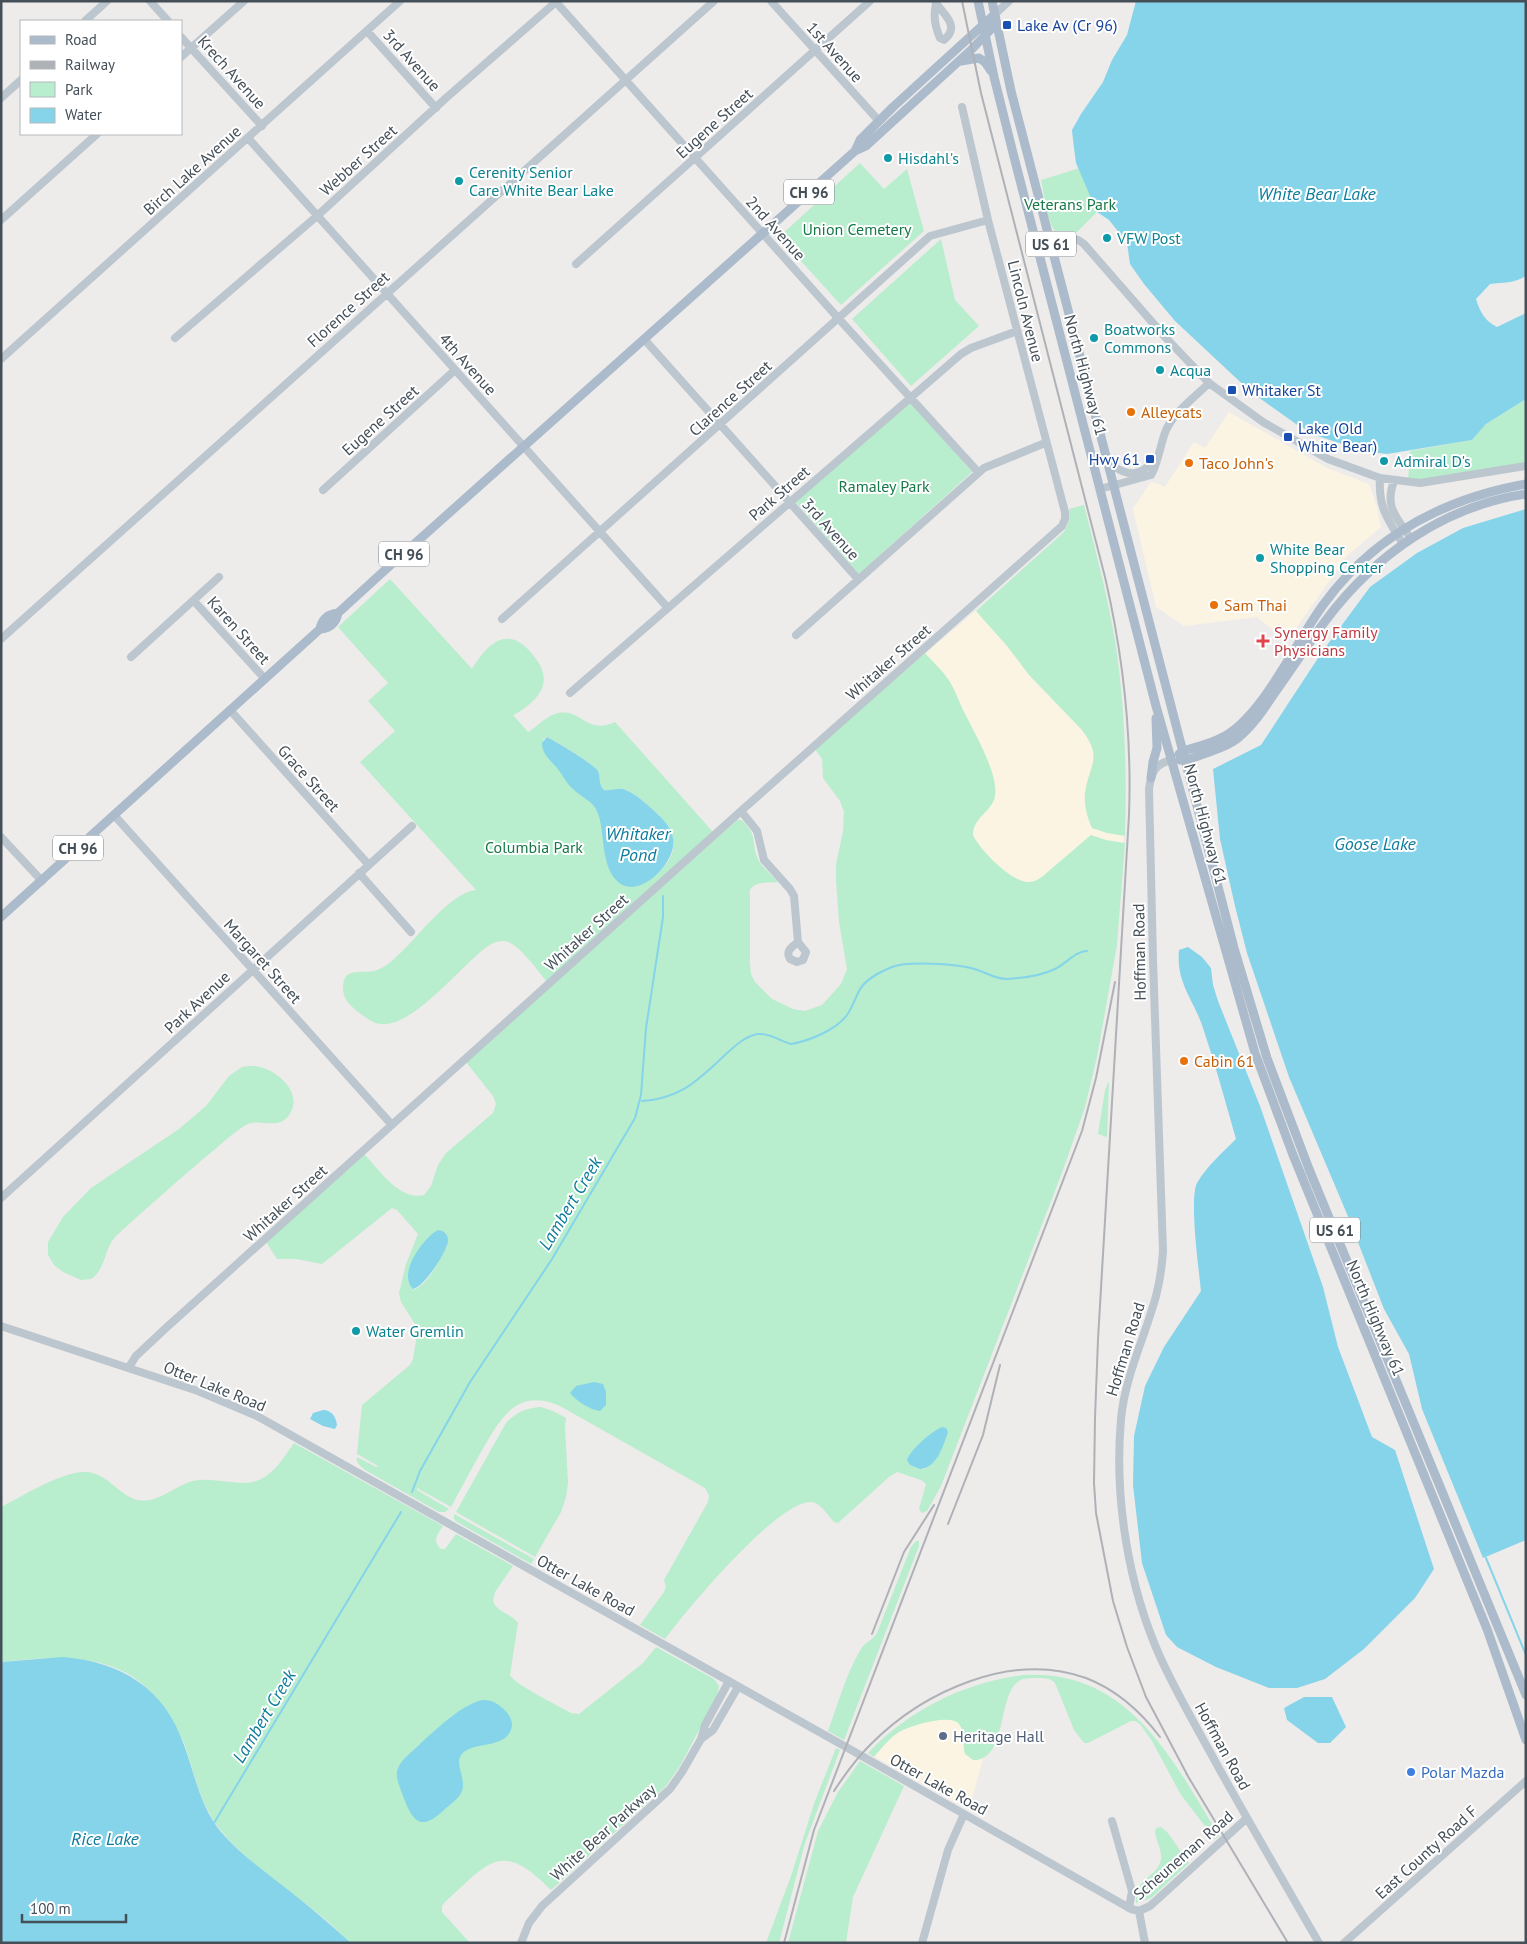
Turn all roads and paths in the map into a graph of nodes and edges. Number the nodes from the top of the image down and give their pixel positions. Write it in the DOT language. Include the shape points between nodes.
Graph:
graph roads {
  1 [pos="107,1"];
  2 [pos="150,1"];
  3 [pos="244,1"];
  4 [pos="400,1"];
  5 [pos="714,1"];
  6 [pos="771,1"];
  7 [pos="870,1"];
  8 [pos="978,1"];
  9 [pos="992,1"];
  10 [pos="1009,1"];
  11 [pos="556,2"];
  12 [pos="996,18"];
  13 [pos="86,20"];
  14 [pos="167,20"];
  15 [pos="983,25"];
  16 [pos="367,31"];
  17 [pos="985,36"];
  18 [pos="182,38"];
  19 [pos="191,48"];
  20 [pos="815,51"];
  21 [pos="182,56"];
  22 [pos="957,63"];
  23 [pos="994,77"];
  24 [pos="626,80"];
  25 [pos="20,81"];
  26 [pos="1,98"];
  27 [pos="962,107"];
  28 [pos="436,108"];
  29 [pos="879,121"];
  30 [pos="262,126"];
  31 [pos="96,135"];
  32 [pos="248,138"];
  33 [pos="855,151"];
  34 [pos="695,158"];
  35 [pos="317,216"];
  36 [pos="1,220"];
  37 [pos="988,220"];
  38 [pos="762,234"];
  39 [pos="1049,235"];
  40 [pos="576,264"];
  41 [pos="387,293"];
  42 [pos="839,319"];
  43 [pos="1017,331"];
  44 [pos="175,338"];
  45 [pos="644,339"];
  46 [pos="1,359"];
  47 [pos="455,370"];
  48 [pos="1209,383"];
  49 [pos="910,397"];
  50 [pos="720,425"];
  51 [pos="1045,443"];
  52 [pos="523,447"];
  53 [pos="1157,456"];
  54 [pos="1108,463"];
  55 [pos="1526,466"];
  56 [pos="978,472"];
  57 [pos="1380,478"];
  58 [pos="1394,480"];
  59 [pos="1526,484"];
  60 [pos="1114,485"];
  61 [pos="1100,489"];
  62 [pos="322,490"];
  63 [pos="1526,494"];
  64 [pos="789,502"];
  65 [pos="1065,521"];
  66 [pos="1400,530"];
  67 [pos="599,532"];
  68 [pos="1407,541"];
  69 [pos="219,578"];
  70 [pos="858,579"];
  71 [pos="194,601"];
  72 [pos="668,608"];
  73 [pos="502,618"];
  74 [pos="796,635"];
  75 [pos="1,639"];
  76 [pos="131,657"];
  77 [pos="265,679"];
  78 [pos="570,694"];
  79 [pos="1156,706"];
  80 [pos="230,710"];
  81 [pos="1185,756"];
  82 [pos="1172,760"];
  83 [pos="1151,778"];
  84 [pos="741,811"];
  85 [pos="114,815"];
  86 [pos="412,826"];
  87 [pos="1,837"];
  88 [pos="368,864"];
  89 [pos="359,873"];
  90 [pos="42,881"];
  91 [pos="1,917"];
  92 [pos="410,932"];
  93 [pos="798,942"];
  94 [pos="252,970"];
  95 [pos="392,1125"];
  96 [pos="1,1198"];
  97 [pos="1,1326"];
  98 [pos="129,1367"];
  99 [pos="729,1681"];
  100 [pos="738,1687"];
  101 [pos="1526,1695"];
  102 [pos="701,1739"];
  103 [pos="1526,1740"];
  104 [pos="1526,1782"];
  105 [pos="964,1814"];
  106 [pos="1247,1818"];
  107 [pos="1112,1821"];
  108 [pos="1129,1908"];
  109 [pos="1138,1911"];
  110 [pos="521,1943"];
  111 [pos="922,1943"];
  112 [pos="1145,1943"];
  113 [pos="1319,1943"];
  114 [pos="1344,1943"];
  1 -- 13 [label="street"];
  2 -- 14 [label="street"];
  3 -- 19 [label="street"];
  4 -- 16 [label="street, Birch Lake Avenue"];
  5 -- 24 [label="street, Florence Street"];
  6 -- 20 [label="street, 1st Avenue"];
  7 -- 20 [label="street, Eugene Street"];
  8 -- 15 [label="main road, North Highway 61 / US 61"];
  9 -- 12 [label="main road, North Highway 61 / US 61"];
  10 -- 12 [label="street"];
  11 -- 24 [label="street, 2nd Avenue"];
  11 -- 28 [label="street, Webber Street"];
  12 -- 15 [label="main road, CH 96"];
  12 -- 17 [label="main road"];
  12 -- 39 [label="main road, North Highway 61 / US 61" via="1011,91"];
  15 -- 17 [label="main road, North Highway 61 / US 61"];
  15 -- 29 [label="main road, CH 96"];
  16 -- 28 [label="street, 3rd Avenue"];
  16 -- 30 [label="street, Birch Lake Avenue"];
  17 -- 22 [label="main road"];
  17 -- 23 [label="main road, North Highway 61 / US 61"];
  18 -- 19 [label="street, Krech Avenue"];
  19 -- 21 [label="street"];
  19 -- 30 [label="street, Krech Avenue"];
  20 -- 29 [label="street, 1st Avenue"];
  20 -- 34 [label="street, Eugene Street"];
  22 -- 23 [label="main road" via="980,58"];
  22 -- 33 [label="main road, CH 96" via="866,146"];
  23 -- 61 [label="main road, North Highway 61 / US 61"];
  24 -- 34 [label="street, 2nd Avenue"];
  24 -- 41 [label="street, Florence Street"];
  25 -- 26 [label="street"];
  27 -- 37 [label="street, Lincoln Avenue"];
  28 -- 35 [label="street, Webber Street"];
  29 -- 33 [label="main road, CH 96" via="860,140"];
  30 -- 32 [label="street, Birch Lake Avenue"];
  31 -- 36 [label="street"];
  32 -- 35 [label="street, 4th Avenue"];
  32 -- 46 [label="street, Birch Lake Avenue"];
  33 -- 38 [label="main road, CH 96"];
  34 -- 38 [label="street, 2nd Avenue"];
  34 -- 40 [label="street, Eugene Street"];
  35 -- 41 [label="street, 4th Avenue"];
  35 -- 44 [label="street, Webber Street"];
  37 -- 42 [label="street, Clarence Street" via="930,236"];
  37 -- 43 [label="street, Lincoln Avenue"];
  38 -- 42 [label="street, 2nd Avenue"];
  38 -- 45 [label="main road, CH 96"];
  39 -- 48 [label="street" via="1078,239"];
  39 -- 54 [label="main road, North Highway 61 / US 61"];
  41 -- 47 [label="street, 4th Avenue"];
  41 -- 75 [label="street, Florence Street"];
  42 -- 49 [label="street, 2nd Avenue"];
  42 -- 50 [label="street, Clarence Street"];
  43 -- 49 [label="street, Park Street" via="971,348"];
  43 -- 51 [label="street, Lincoln Avenue"];
  45 -- 50 [label="street, 3rd Avenue"];
  45 -- 52 [label="main road, CH 96"];
  47 -- 52 [label="street, 4th Avenue"];
  47 -- 62 [label="street, Eugene Street"];
  48 -- 53 [label="street" via="1174,417"];
  48 -- 57 [label="street" via="1305,447"];
  49 -- 56 [label="street, 2nd Avenue"];
  49 -- 64 [label="street, Park Street"];
  50 -- 64 [label="street, 3rd Avenue"];
  50 -- 67 [label="street, Clarence Street"];
  51 -- 56 [label="street"];
  51 -- 65 [label="street, Lincoln Avenue"];
  52 -- 67 [label="street, 4th Avenue"];
  52 -- 77 [label="main road, CH 96" via="338,612 331,613 322,622 320,630"];
  53 -- 54 [label="street" via="1145,471 1138,473 1124,472"];
  53 -- 60 [label="street" via="1151,475"];
  54 -- 60 [label="main road, North Highway 61 / US 61"];
  55 -- 58 [label="street" via="1426,482"];
  56 -- 70 [label="street"];
  57 -- 58 [label="street"];
  57 -- 66 [label="street" via="1379,499"];
  58 -- 66 [label="street" via="1389,501"];
  59 -- 66 [label="main road" via="1461,501"];
  60 -- 61 [label="street"];
  60 -- 81 [label="main road, North Highway 61 / US 61"];
  61 -- 79 [label="main road, North Highway 61 / US 61"];
  63 -- 68 [label="main road" via="1470,508"];
  64 -- 70 [label="street, 3rd Avenue"];
  64 -- 72 [label="street, Park Street"];
  65 -- 84 [label="street, Whitaker Street" via="1055,534"];
  66 -- 68 [label="street"];
  66 -- 81 [label="main road" via="1356,567 1332,593 1244,722 1222,738"];
  67 -- 72 [label="street, 4th Avenue"];
  67 -- 73 [label="street, Clarence Street"];
  68 -- 81 [label="main road" via="1340,603 1247,730 1224,746"];
  69 -- 71 [label="street"];
  70 -- 74 [label="street"];
  71 -- 76 [label="street"];
  71 -- 77 [label="street, Karen Street"];
  72 -- 78 [label="street, Park Street"];
  77 -- 80 [label="main road, CH 96"];
  79 -- 82 [label="main road, North Highway 61 / US 61"];
  79 -- 83 [label="main road" via="1158,738"];
  80 -- 85 [label="main road, CH 96"];
  80 -- 88 [label="street, Grace Street"];
  81 -- 82 [label="main road"];
  81 -- 101 [label="main road, US 61" via="1234,948 1276,1083"];
  82 -- 83 [label="street" via="1160,763"];
  82 -- 103 [label="main road, North Highway 61 / US 61" via="1252,1044 1273,1103 1487,1629"];
  83 -- 106 [label="street, Hoffman Road" via="1153,960 1163,1251 1156,1296 1123,1400 1122,1497 1133,1574 1152,1635 1179,1696"];
  84 -- 93 [label="street" via="757,832 764,860 793,894"];
  84 -- 95 [label="street, Whitaker Street"];
  85 -- 90 [label="main road, CH 96"];
  85 -- 94 [label="street, Margaret Street"];
  86 -- 88 [label="street, Park Avenue"];
  87 -- 90 [label="street"];
  88 -- 89 [label="street, Park Avenue"];
  89 -- 92 [label="street"];
  89 -- 94 [label="street, Park Avenue"];
  90 -- 91 [label="main road, CH 96"];
  94 -- 95 [label="street, Margaret Street"];
  94 -- 96 [label="street, Park Avenue"];
  95 -- 98 [label="street, Whitaker Street" via="152,1340"];
  97 -- 98 [label="street, Otter Lake Road"];
  98 -- 99 [label="street, Otter Lake Road" via="220,1399 262,1419"];
  99 -- 100 [label="street, Otter Lake Road"];
  99 -- 102 [label="street, White Bear Parkway"];
  100 -- 102 [label="street, White Bear Parkway" via="712,1730"];
  100 -- 105 [label="street, Otter Lake Road"];
  102 -- 110 [label="street, White Bear Parkway" via="670,1789 542,1906 530,1921"];
  104 -- 114 [label="street, East County Road F"];
  105 -- 108 [label="street, Otter Lake Road"];
  105 -- 111 [label="street" via="947,1854"];
  106 -- 109 [label="street, Scheuneman Road" via="1150,1906"];
  106 -- 113 [label="street, Hoffman Road"];
  107 -- 108 [label="street" via="1132,1891"];
  108 -- 109 [label="street, Otter Lake Road"];
  109 -- 112 [label="street, Scheuneman Road"];
}
